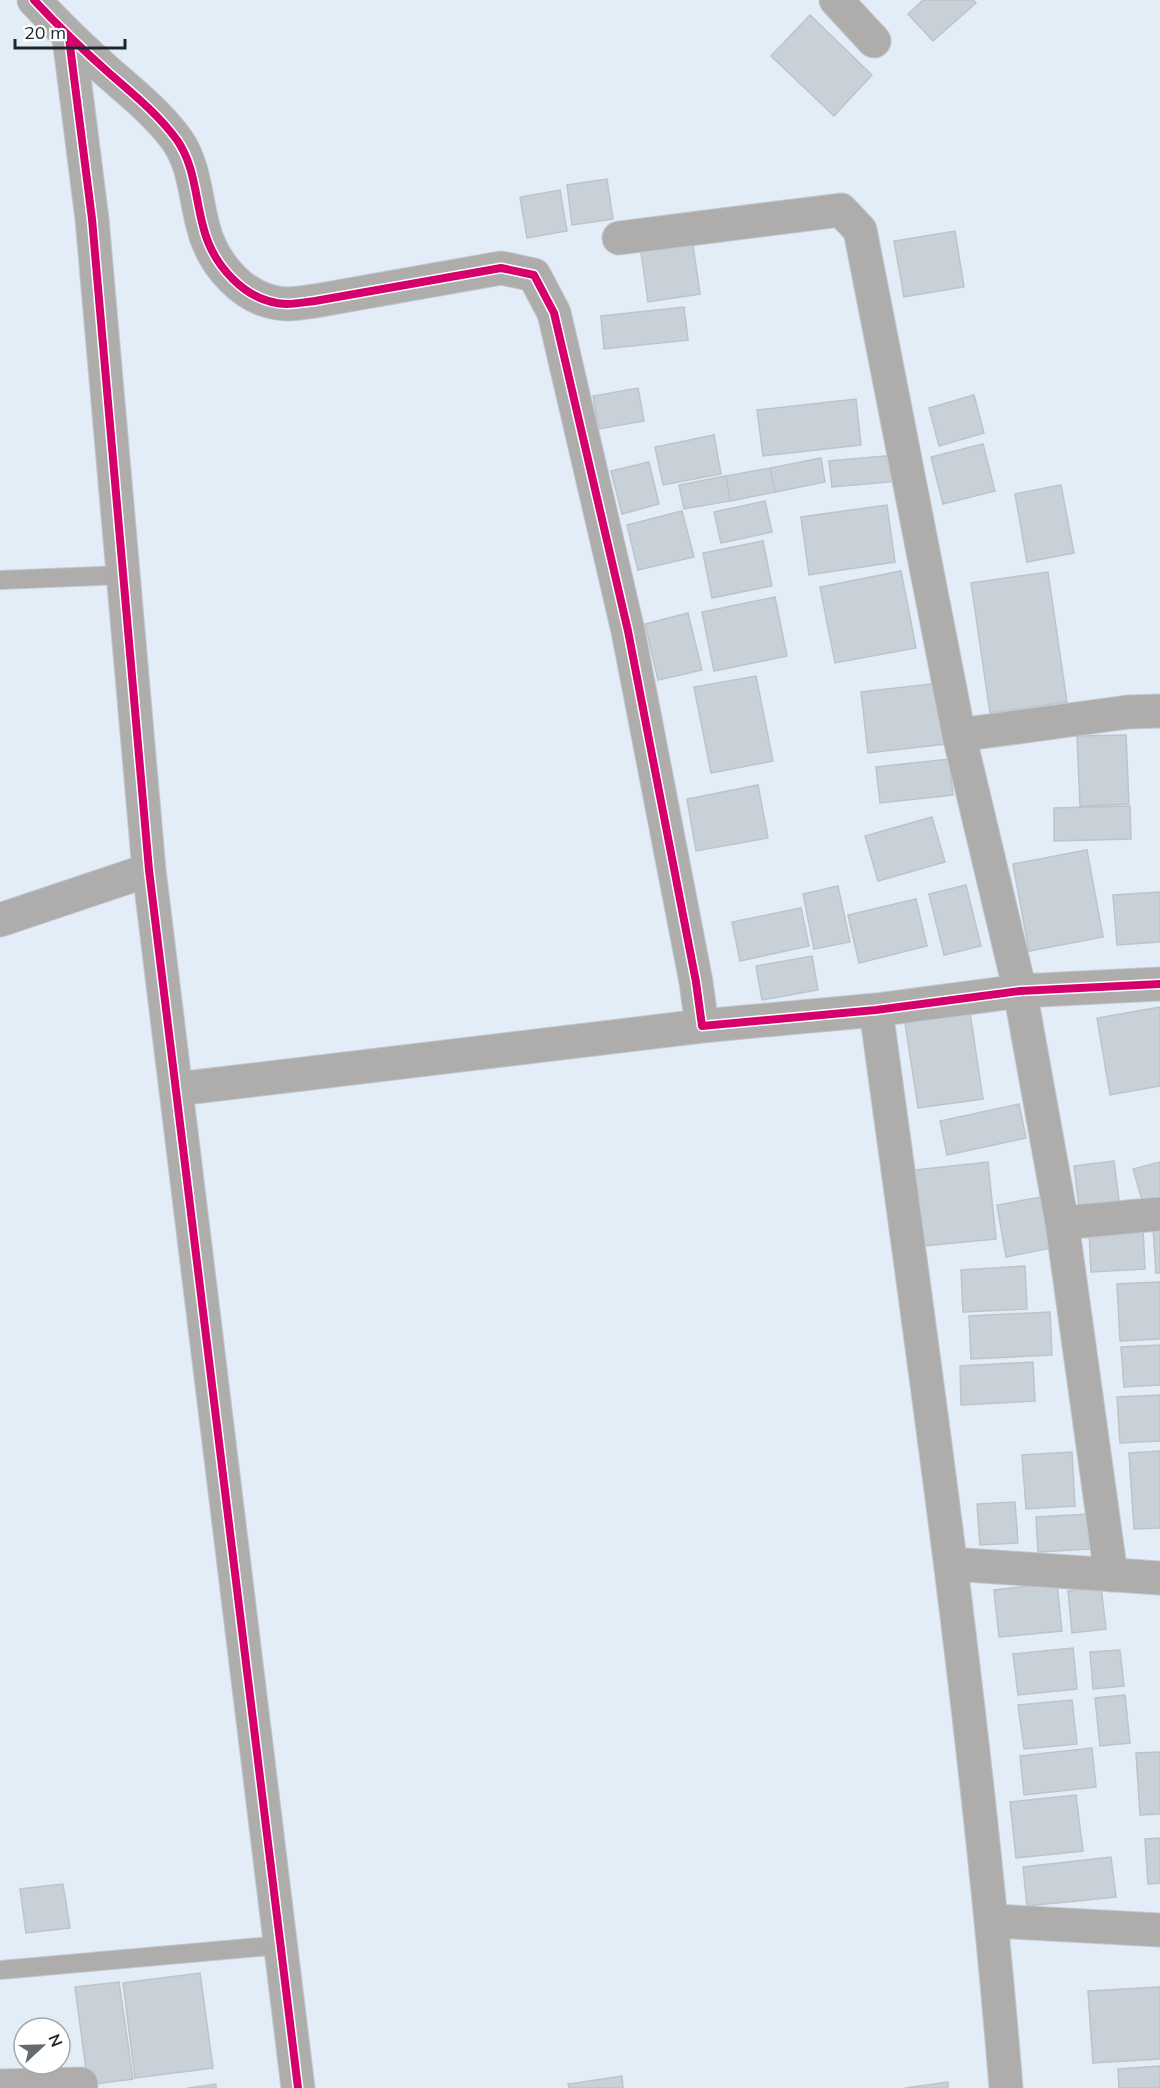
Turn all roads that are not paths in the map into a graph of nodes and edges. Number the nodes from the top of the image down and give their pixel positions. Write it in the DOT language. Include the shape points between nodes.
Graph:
graph roads {
  1 [pos="34,0"];
  2 [pos="836,0"];
  3 [pos="69,38"];
  4 [pos="874,41"];
  5 [pos="620,238"];
  6 [pos="123,574"];
  7 [pos="0,580"];
  8 [pos="1160,711"];
  9 [pos="959,735"];
  10 [pos="149,870"];
  11 [pos="0,920"];
  12 [pos="1160,984"];
  13 [pos="1020,991"];
  14 [pos="876,1010"];
  15 [pos="702,1026"];
  16 [pos="177,1089"];
  17 [pos="1160,1214"];
  18 [pos="1062,1223"];
  19 [pos="951,1564"];
  20 [pos="1111,1575"];
  21 [pos="1160,1578"];
  22 [pos="993,1921"];
  23 [pos="1160,1930"];
  24 [pos="282,1945"];
  25 [pos="0,1970"];
  26 [pos="81,2084"];
  27 [pos="0,2086"];
  28 [pos="298,2088"];
  29 [pos="1006,2088"];
  1 -- 3 [label="street"];
  2 -- 4 [label="street"];
  3 -- 6 [label="street" via="92,219"];
  3 -- 15 [label="street" via="159,117 178,141 192,169 203,229 222,268 236,284 261,297 285,304 315,301 501,268 534,275 554,313 628,631"];
  5 -- 9 [label="street" via="841,210 860,230"];
  6 -- 7 [label="lane"];
  6 -- 10 [label="street"];
  8 -- 9 [label="street"];
  9 -- 13 [label="street"];
  10 -- 11 [label="street"];
  10 -- 16 [label="street"];
  12 -- 13 [label="street"];
  13 -- 14 [label="street"];
  13 -- 18 [label="street"];
  14 -- 15 [label="street"];
  14 -- 19 [label="street"];
  15 -- 16 [label="street"];
  16 -- 24 [label="street"];
  17 -- 18 [label="street"];
  18 -- 20 [label="street"];
  19 -- 20 [label="street"];
  19 -- 22 [label="street"];
  20 -- 21 [label="street"];
  22 -- 23 [label="street"];
  22 -- 29 [label="street"];
  24 -- 25 [label="lane"];
  24 -- 28 [label="street"];
  26 -- 27 [label="street"];
}
